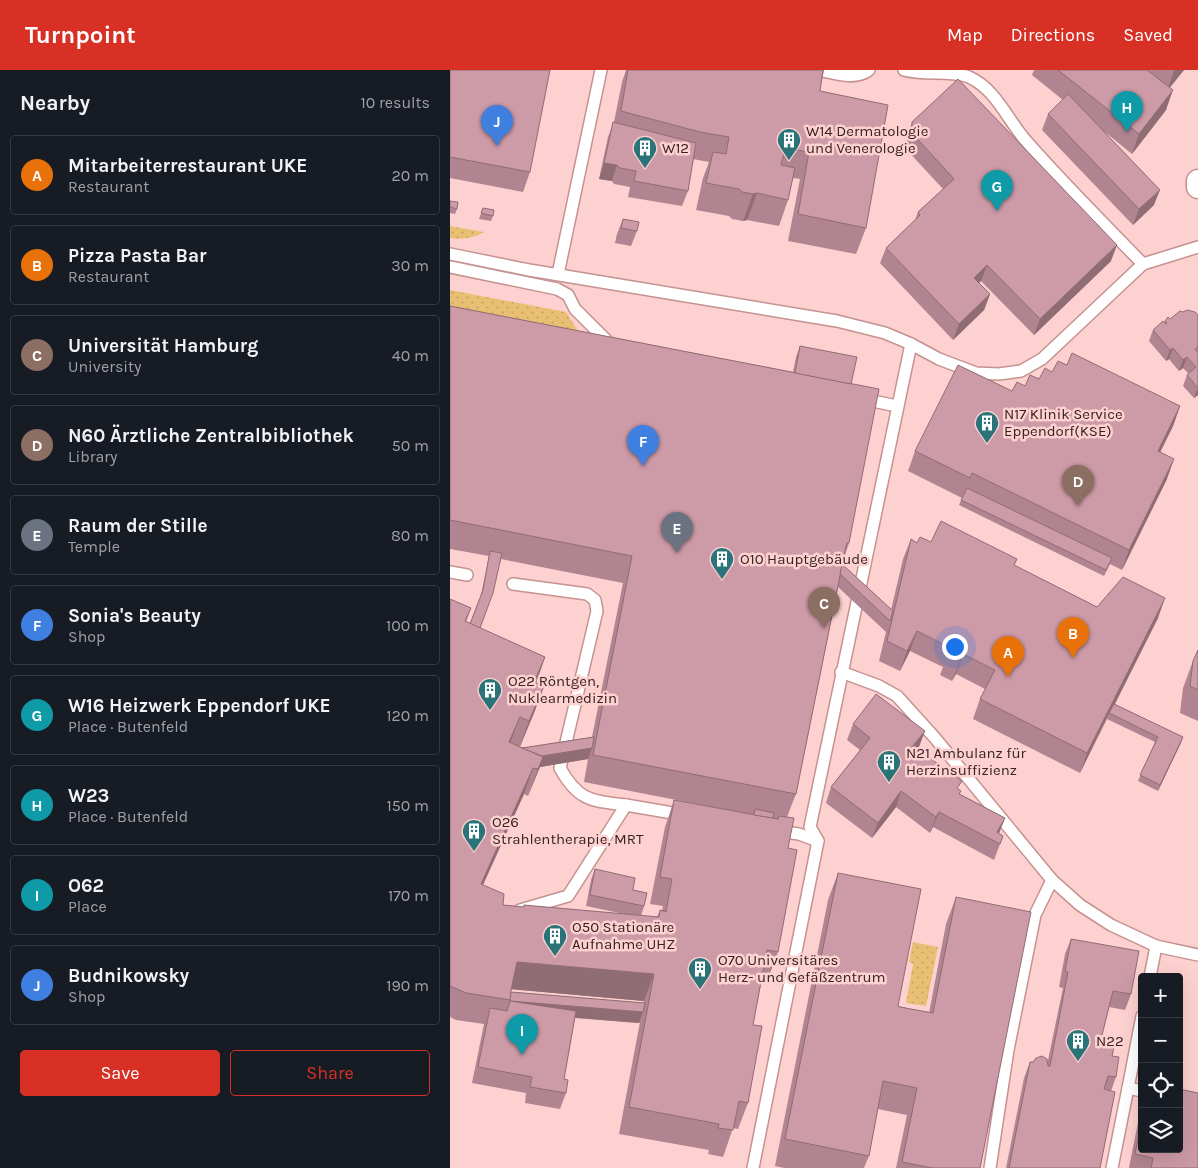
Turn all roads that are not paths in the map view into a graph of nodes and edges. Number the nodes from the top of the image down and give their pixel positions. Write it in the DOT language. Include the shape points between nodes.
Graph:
graph roads {
  1 [pos="601,70"];
  2 [pos="819,70"];
  3 [pos="869,70"];
  4 [pos="904,70"];
  5 [pos="1198,181"];
  6 [pos="1198,187"];
  7 [pos="1198,247"];
  8 [pos="450,254"];
  9 [pos="1143,264"];
  10 [pos="450,267"];
  11 [pos="558,274"];
  12 [pos="911,344"];
  13 [pos="624,352"];
  14 [pos="856,398"];
  15 [pos="897,406"];
  16 [pos="450,572"];
  17 [pos="467,575"];
  18 [pos="513,584"];
  19 [pos="841,672"];
  20 [pos="626,805"];
  21 [pos="691,816"];
  22 [pos="767,829"];
  23 [pos="818,841"];
  24 [pos="1052,880"];
  25 [pos="508,914"];
  26 [pos="1156,946"];
  27 [pos="1198,955"];
  28 [pos="1151,973"];
  29 [pos="1142,1018"];
  30 [pos="1128,1088"];
  31 [pos="1138,1090"];
  32 [pos="753,1168"];
  33 [pos="990,1168"];
  34 [pos="1112,1168"];
  1 -- 11 [label="lane"];
  2 -- 3 [label="lane" via="849,76"];
  4 -- 9 [label="lane" via="958,75 970,78 988,91 1025,141"];
  5 -- 6 [label="street"];
  7 -- 9 [label="lane"];
  8 -- 11 [label="lane"];
  9 -- 12 [label="lane" via="1042,359 1021,371 976,373"];
  10 -- 13 [label="lane" via="557,289 568,295 575,309 610,344"];
  11 -- 12 [label="lane" via="837,321 885,333"];
  12 -- 15 [label="lane"];
  14 -- 15 [label="lane"];
  15 -- 19 [label="lane"];
  16 -- 17 [label="lane"];
  18 -- 20 [label="lane" via="587,594 595,600 597,611 560,768 568,784 584,797"];
  19 -- 23 [label="lane" via="810,827"];
  19 -- 24 [label="lane" via="897,696"];
  20 -- 21 [label="lane"];
  20 -- 25 [label="lane" via="568,896"];
  22 -- 23 [label="lane"];
  23 -- 32 [label="lane"];
  24 -- 26 [label="lane" via="1080,905 1111,925"];
  24 -- 33 [label="lane" via="1035,915 1008,1050"];
  26 -- 27 [label="lane"];
  26 -- 28 [label="lane"];
  29 -- 30 [label="lane"];
  30 -- 31 [label="lane"];
  30 -- 34 [label="lane"];
}
